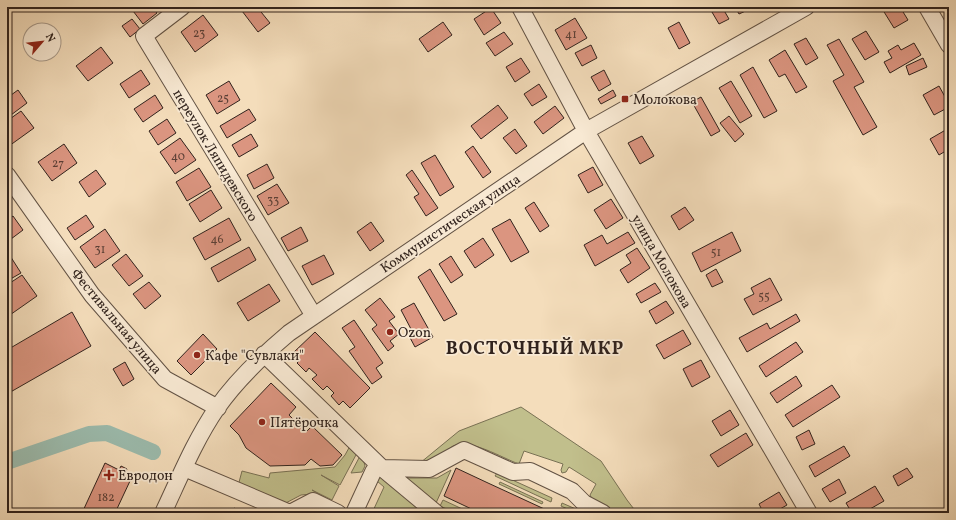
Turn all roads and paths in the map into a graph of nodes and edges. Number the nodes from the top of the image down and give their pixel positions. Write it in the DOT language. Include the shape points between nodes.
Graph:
graph roads {
  1 [pos="182,7"];
  2 [pos="520,7"];
  3 [pos="806,7"];
  4 [pos="926,7"];
  5 [pos="949,45"];
  6 [pos="586,131"];
  7 [pos="7,175"];
  8 [pos="314,316"];
  9 [pos="264,354"];
  10 [pos="218,408"];
  11 [pos="380,466"];
  12 [pos="184,468"];
  13 [pos="163,513"];
  14 [pos="290,513"];
  15 [pos="338,513"];
  16 [pos="354,513"];
  17 [pos="436,513"];
  18 [pos="603,513"];
  19 [pos="809,513"];
  1 -- 8 [label="street, переулок Ляпидевского" via="144,36"];
  2 -- 6 [label="street, улица Молокова"];
  3 -- 6 [label="street, Коммунистическая улица"];
  4 -- 5 [label="street"];
  6 -- 8 [label="street, Коммунистическая улица"];
  6 -- 19 [label="street, улица Молокова"];
  7 -- 10 [label="street, Фестивальная улица" via="92,295 165,379"];
  8 -- 9 [label="street, Коммунистическая улица" via="289,332"];
  9 -- 10 [label="street, Коммунистическая улица"];
  9 -- 11 [label="street"];
  10 -- 12 [label="street, Коммунистическая улица"];
  11 -- 16 [label="street" via="373,472"];
  11 -- 17 [label="street"];
  11 -- 18 [label="street" via="429,469 464,450 513,472 530,471 572,491 584,503"];
  12 -- 13 [label="street, Коммунистическая улица"];
  12 -- 14 [label="street"];
  14 -- 15 [label="street" via="313,501"];
}
